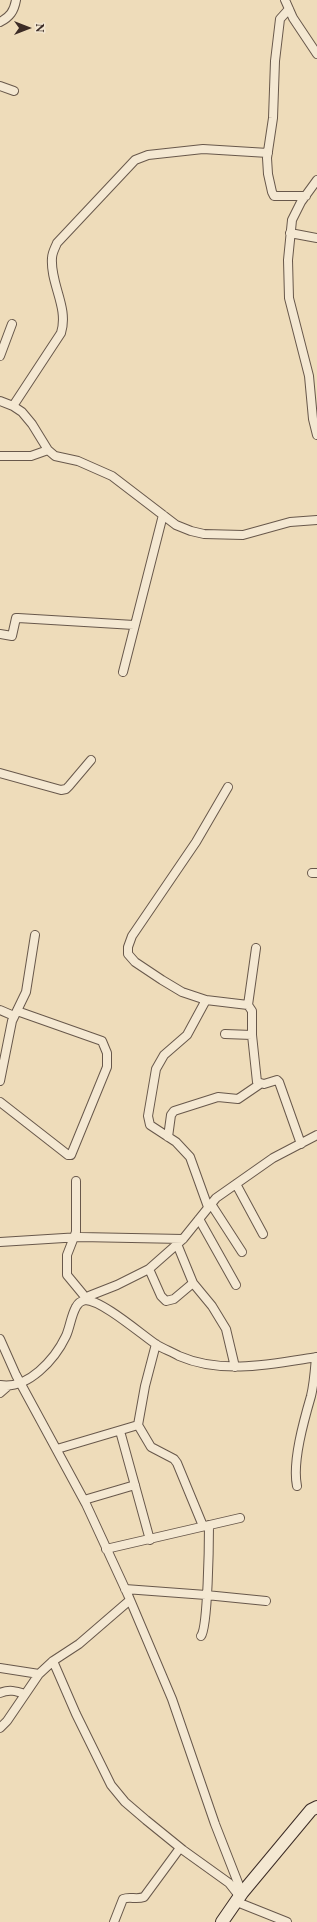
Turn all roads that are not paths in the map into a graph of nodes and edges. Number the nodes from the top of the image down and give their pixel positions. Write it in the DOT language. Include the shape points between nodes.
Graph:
graph roads {
  1 [pos="16,0"];
  2 [pos="285,0"];
  3 [pos="289,9"];
  4 [pos="0,22"];
  5 [pos="317,54"];
  6 [pos="0,86"];
  7 [pos="14,91"];
  8 [pos="268,153"];
  9 [pos="316,185"];
  10 [pos="306,196"];
  11 [pos="290,233"];
  12 [pos="317,238"];
  13 [pos="12,324"];
  14 [pos="0,356"];
  15 [pos="0,401"];
  16 [pos="13,406"];
  17 [pos="317,436"];
  18 [pos="48,450"];
  19 [pos="0,456"];
  20 [pos="162,515"];
  21 [pos="317,520"];
  22 [pos="134,625"];
  23 [pos="0,634"];
  24 [pos="123,672"];
  25 [pos="91,760"];
  26 [pos="0,773"];
  27 [pos="228,787"];
  28 [pos="35,935"];
  29 [pos="256,948"];
  30 [pos="206,1000"];
  31 [pos="248,1005"];
  32 [pos="0,1010"];
  33 [pos="15,1013"];
  34 [pos="225,1034"];
  35 [pos="252,1035"];
  36 [pos="3,1056"];
  37 [pos="0,1081"];
  38 [pos="260,1084"];
  39 [pos="0,1102"];
  40 [pos="317,1135"];
  41 [pos="168,1137"];
  42 [pos="301,1144"];
  43 [pos="76,1181"];
  44 [pos="236,1184"];
  45 [pos="210,1206"];
  46 [pos="199,1219"];
  47 [pos="263,1234"];
  48 [pos="74,1238"];
  49 [pos="0,1242"];
  50 [pos="180,1242"];
  51 [pos="242,1252"];
  52 [pos="149,1269"];
  53 [pos="194,1283"];
  54 [pos="236,1285"];
  55 [pos="85,1299"];
  56 [pos="0,1339"];
  57 [pos="156,1344"];
  58 [pos="317,1357"];
  59 [pos="235,1366"];
  60 [pos="20,1383"];
  61 [pos="4,1386"];
  62 [pos="0,1393"];
  63 [pos="138,1425"];
  64 [pos="120,1431"];
  65 [pos="57,1449"];
  66 [pos="135,1485"];
  67 [pos="297,1486"];
  68 [pos="84,1500"];
  69 [pos="240,1518"];
  70 [pos="206,1526"];
  71 [pos="150,1540"];
  72 [pos="106,1549"];
  73 [pos="125,1589"];
  74 [pos="206,1595"];
  75 [pos="130,1600"];
  76 [pos="266,1602"];
  77 [pos="201,1636"];
  78 [pos="53,1661"];
  79 [pos="0,1668"];
  80 [pos="39,1674"];
  81 [pos="0,1693"];
  82 [pos="25,1694"];
  83 [pos="0,1728"];
  84 [pos="317,1807"];
  85 [pos="180,1848"];
  86 [pos="240,1897"];
  87 [pos="114,1922"];
  88 [pos="222,1922"];
  89 [pos="287,1922"];
  1 -- 4 [label="street" via="13,12"];
  2 -- 3 [label="street"];
  3 -- 5 [label="street"];
  3 -- 8 [label="street" via="280,19 275,61 275,106"];
  6 -- 7 [label="street"];
  8 -- 10 [label="street" via="268,174 274,196"];
  8 -- 16 [label="street" via="203,149 148,155 134,160 57,243 52,256 52,268 64,324 61,333"];
  9 -- 10 [label="street"];
  10 -- 11 [label="street" via="296,211"];
  11 -- 12 [label="street"];
  11 -- 17 [label="street" via="288,287 309,376"];
  13 -- 14 [label="street"];
  15 -- 16 [label="street"];
  16 -- 18 [label="street" via="32,424"];
  18 -- 19 [label="street" via="31,456"];
  18 -- 20 [label="street" via="55,456 78,461 112,476"];
  20 -- 21 [label="street" via="176,525 204,534 243,534 290,522"];
  20 -- 22 [label="street"];
  22 -- 23 [label="street" via="16,618 12,636"];
  22 -- 24 [label="street"];
  25 -- 26 [label="street" via="66,789 61,790"];
  27 -- 30 [label="street" via="196,842 132,936 128,947 128,954 135,962 182,992"];
  28 -- 33 [label="street" via="26,992"];
  29 -- 31 [label="street"];
  30 -- 31 [label="street"];
  30 -- 41 [label="street" via="187,1035 164,1055 156,1070 148,1116 150,1125"];
  31 -- 35 [label="street" via="252,1011"];
  32 -- 33 [label="street"];
  33 -- 36 [label="street"];
  33 -- 39 [label="street" via="102,1041 107,1053 107,1068 71,1155"];
  34 -- 35 [label="street"];
  35 -- 38 [label="street" via="256,1077"];
  36 -- 37 [label="street"];
  38 -- 41 [label="street" via="238,1099 218,1097 174,1111 171,1115"];
  38 -- 42 [label="street" via="277,1080 279,1082"];
  40 -- 42 [label="street"];
  41 -- 45 [label="street" via="190,1157"];
  42 -- 44 [label="street" via="273,1158"];
  43 -- 48 [label="street"];
  44 -- 45 [label="street" via="216,1198"];
  44 -- 47 [label="street"];
  45 -- 46 [label="street"];
  45 -- 51 [label="street"];
  46 -- 50 [label="street"];
  46 -- 54 [label="street"];
  48 -- 49 [label="street"];
  48 -- 50 [label="street"];
  48 -- 55 [label="street" via="67,1255 67,1275"];
  50 -- 52 [label="street"];
  50 -- 53 [label="street"];
  52 -- 53 [label="street" via="161,1296 166,1301 174,1299"];
  52 -- 55 [label="street"];
  53 -- 59 [label="street" via="226,1329"];
  55 -- 57 [label="street" via="105,1308"];
  55 -- 60 [label="street" via="75,1308 67,1335 58,1350 46,1365"];
  56 -- 60 [label="street"];
  57 -- 59 [label="street" via="199,1362"];
  57 -- 63 [label="street"];
  58 -- 59 [label="street"];
  58 -- 67 [label="street" via="295,1475"];
  60 -- 61 [label="street"];
  60 -- 65 [label="street"];
  61 -- 62 [label="street"];
  63 -- 64 [label="street"];
  63 -- 70 [label="street" via="151,1447 177,1463"];
  64 -- 65 [label="street"];
  64 -- 66 [label="street"];
  65 -- 68 [label="street"];
  66 -- 68 [label="street"];
  66 -- 71 [label="street"];
  68 -- 72 [label="street"];
  69 -- 70 [label="street"];
  70 -- 71 [label="street"];
  70 -- 74 [label="street"];
  71 -- 72 [label="street"];
  72 -- 73 [label="street"];
  73 -- 74 [label="street"];
  73 -- 75 [label="street"];
  74 -- 76 [label="street"];
  74 -- 77 [label="street" via="204,1632"];
  75 -- 78 [label="street" via="79,1644"];
  75 -- 86 [label="street" via="172,1699"];
  78 -- 80 [label="street"];
  78 -- 85 [label="street" via="111,1786 125,1802"];
  79 -- 80 [label="street"];
  80 -- 82 [label="street"];
  81 -- 82 [label="street" via="13,1690"];
  82 -- 83 [label="street"];
  84 -- 86 [label="street" via="311,1810"];
  85 -- 86 [label="street" via="229,1883"];
  85 -- 87 [label="street" via="144,1897 123,1899"];
  86 -- 88 [label="street"];
  86 -- 89 [label="street"];
}
